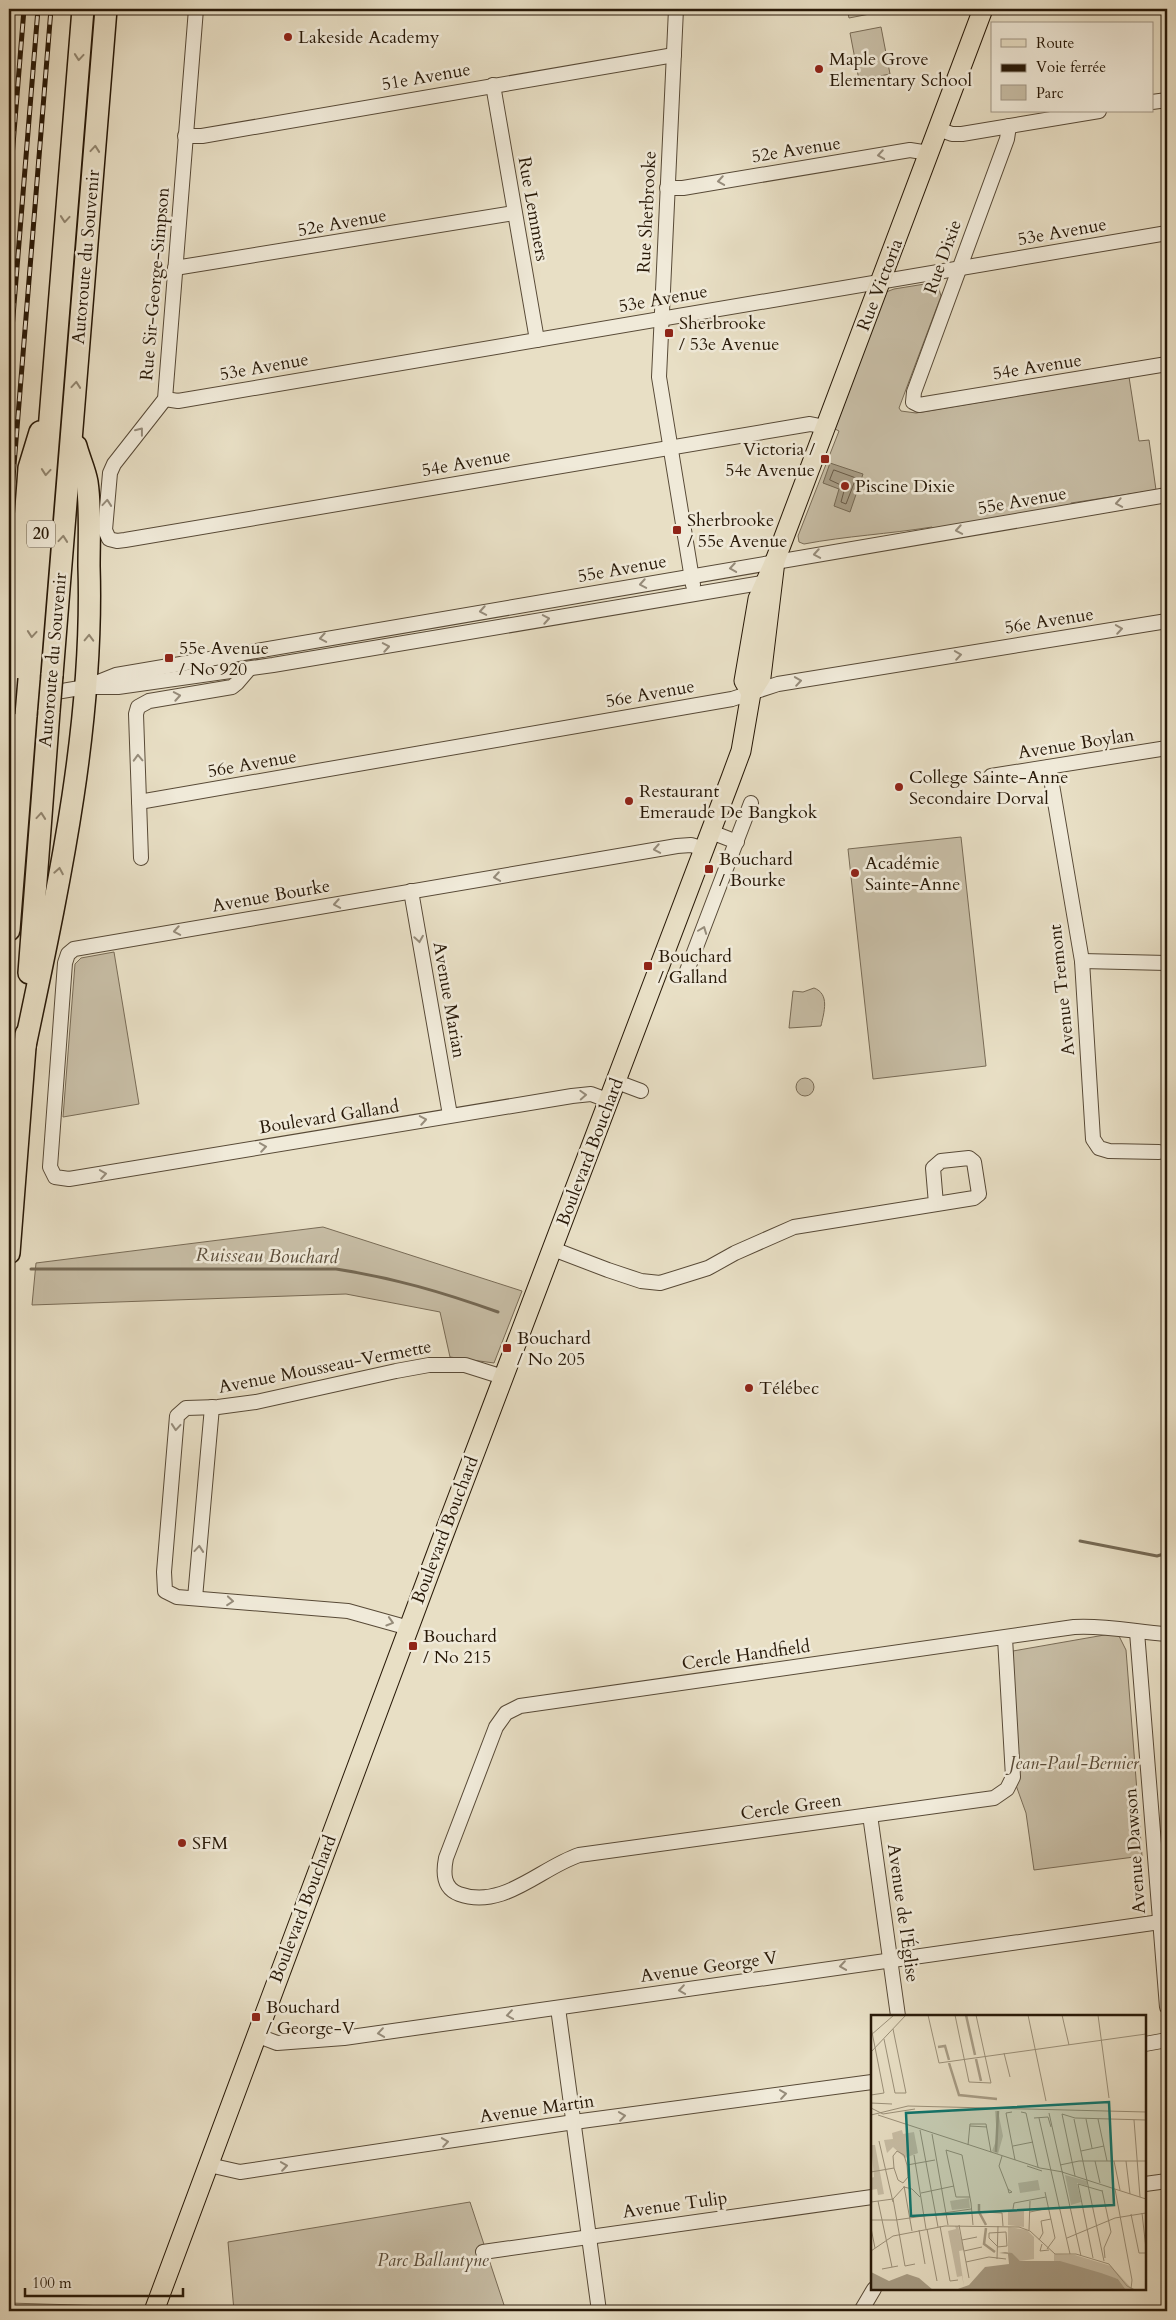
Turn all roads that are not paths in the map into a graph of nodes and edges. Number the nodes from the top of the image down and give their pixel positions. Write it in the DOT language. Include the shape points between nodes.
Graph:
graph roads {
  1 [pos="83,9"];
  2 [pos="106,9"];
  3 [pos="196,9"];
  4 [pos="676,9"];
  5 [pos="983,9"];
  6 [pos="674,56"];
  7 [pos="493,85"];
  8 [pos="1167,100"];
  9 [pos="1154,102"];
  10 [pos="1093,112"];
  11 [pos="1009,126"];
  12 [pos="938,129"];
  13 [pos="185,136"];
  14 [pos="929,153"];
  15 [pos="668,188"];
  16 [pos="514,213"];
  17 [pos="1167,233"];
  18 [pos="175,268"];
  19 [pos="959,269"];
  20 [pos="881,281"];
  21 [pos="661,319"];
  22 [pos="537,340"];
  23 [pos="1167,364"];
  24 [pos="53,389"];
  25 [pos="165,399"];
  26 [pos="913,402"];
  27 [pos="825,427"];
  28 [pos="72,434"];
  29 [pos="670,447"];
  30 [pos="1167,495"];
  31 [pos="112,540"];
  32 [pos="775,561"];
  33 [pos="691,576"];
  34 [pos="770,582"];
  35 [pos="695,594"];
  36 [pos="1167,621"];
  37 [pos="249,669"];
  38 [pos="86,687"];
  39 [pos="751,693"];
  40 [pos="10,699"];
  41 [pos="17,721"];
  42 [pos="1167,748"];
  43 [pos="741,751"];
  44 [pos="1049,767"];
  45 [pos="991,776"];
  46 [pos="139,802"];
  47 [pos="751,803"];
  48 [pos="708,840"];
  49 [pos="737,842"];
  50 [pos="141,858"];
  51 [pos="412,891"];
  52 [pos="9,930"];
  53 [pos="1082,961"];
  54 [pos="1167,963"];
  55 [pos="685,976"];
  56 [pos="25,1046"];
  57 [pos="617,1082"];
  58 [pos="641,1091"];
  59 [pos="610,1101"];
  60 [pos="450,1116"];
  61 [pos="1159,1152"];
  62 [pos="54,1178"];
  63 [pos="936,1204"];
  64 [pos="553,1250"];
  65 [pos="9,1253"];
  66 [pos="503,1377"];
  67 [pos="212,1408"];
  68 [pos="195,1598"];
  69 [pos="409,1628"];
  70 [pos="1137,1632"];
  71 [pos="1167,1634"];
  72 [pos="1005,1638"];
  73 [pos="870,1815"];
  74 [pos="444,1877"];
  75 [pos="1163,1922"];
  76 [pos="891,1959"];
  77 [pos="1167,2006"];
  78 [pos="558,2008"];
  79 [pos="898,2015"];
  80 [pos="256,2035"];
  81 [pos="1167,2040"];
  82 [pos="1146,2044"];
  83 [pos="871,2082"];
  84 [pos="574,2122"];
  85 [pos="209,2165"];
  86 [pos="1167,2181"];
  87 [pos="1146,2184"];
  88 [pos="871,2197"];
  89 [pos="589,2236"];
  90 [pos="483,2252"];
  91 [pos="873,2290"];
  92 [pos="154,2311"];
  93 [pos="599,2311"];
  94 [pos="861,2311"];
  1 -- 24 [label="highway, Autoroute du Souvenir / 20, one-way"];
  28 -- 2 [label="highway, Autoroute du Souvenir / 20, one-way"];
  3 -- 13 [label="street, Rue Sir-George-Simpson"];
  4 -- 6 [label="street, Rue Sherbrooke"];
  5 -- 12 [label="main road, Rue Victoria"];
  6 -- 7 [label="street, 51e Avenue"];
  6 -- 15 [label="street, Rue Sherbrooke"];
  7 -- 13 [label="street, 51e Avenue" via="202,136"];
  7 -- 16 [label="street, Rue Lemmers"];
  8 -- 9 [label="street"];
  10 -- 11 [label="street"];
  11 -- 12 [label="street" via="958,134"];
  11 -- 19 [label="street, Rue Dixie" via="1007,140"];
  12 -- 14 [label="main road, Rue Victoria"];
  13 -- 18 [label="street, Rue Sir-George-Simpson"];
  14 -- 15 [label="street, 52e Avenue, one-way" via="910,150"];
  14 -- 20 [label="main road, Rue Victoria"];
  15 -- 21 [label="street, Rue Sherbrooke"];
  16 -- 18 [label="street, 52e Avenue"];
  16 -- 22 [label="street, Rue Lemmers"];
  17 -- 19 [label="street, 53e Avenue"];
  18 -- 25 [label="street, Rue Sir-George-Simpson"];
  19 -- 20 [label="street, 53e Avenue"];
  19 -- 26 [label="street, Rue Dixie"];
  20 -- 21 [label="street, 53e Avenue"];
  20 -- 27 [label="main road, Rue Victoria"];
  21 -- 22 [label="street, 53e Avenue"];
  21 -- 29 [label="street, Rue Sherbrooke" via="659,377"];
  22 -- 25 [label="street, 53e Avenue" via="178,401"];
  23 -- 26 [label="street, 54e Avenue" via="931,404"];
  24 -- 40 [label="highway" via="29,468"];
  24 -- 41 [label="highway, Autoroute du Souvenir / 20, one-way, bridge" via="29,679"];
  31 -- 25 [label="street, Rue Sir-George-Simpson, one-way" via="105,530 110,472"];
  27 -- 29 [label="street, 54e Avenue" via="810,424"];
  27 -- 32 [label="main road, Rue Victoria"];
  38 -- 28 [label="highway, one-way" via="90,606 87,482"];
  56 -- 28 [label="highway, Autoroute du Souvenir / 20, one-way, bridge" via="32,917"];
  29 -- 31 [label="street, 54e Avenue"];
  29 -- 33 [label="street, Rue Sherbrooke"];
  30 -- 32 [label="street, 55e Avenue, one-way"];
  32 -- 33 [label="street, 55e Avenue, one-way"];
  32 -- 34 [label="main road, Rue Victoria"];
  33 -- 35 [label="street, Rue Sherbrooke"];
  33 -- 38 [label="street, 55e Avenue, one-way" via="116,675"];
  34 -- 35 [label="street, 55e Avenue"];
  34 -- 39 [label="main road, Rue Victoria" via="761,677"];
  37 -- 35 [label="street, 55e Avenue, one-way"];
  39 -- 36 [label="street, 56e Avenue, one-way" via="778,684"];
  37 -- 38 [label="street, 55e Avenue" via="118,687"];
  46 -- 37 [label="street, one-way" via="136,714 140,704 232,686"];
  38 -- 40 [label="street, 55e Avenue"];
  56 -- 38 [label="highway, one-way" via="51,919 78,759"];
  39 -- 43 [label="main road, Rue Victoria"];
  39 -- 46 [label="street, 56e Avenue" via="727,700"];
  40 -- 41 [label="highway"];
  41 -- 52 [label="highway, Autoroute du Souvenir"];
  42 -- 44 [label="street, Avenue Boylan"];
  43 -- 48 [label="main road, Boulevard Bouchard"];
  44 -- 45 [label="street, Avenue Boylan"];
  44 -- 53 [label="street, Avenue Tremont"];
  46 -- 50 [label="street"];
  47 -- 49 [label="street"];
  48 -- 49 [label="street, Avenue Bourke"];
  48 -- 51 [label="street, Avenue Bourke, one-way"];
  48 -- 57 [label="main road, Boulevard Bouchard"];
  55 -- 49 [label="street, one-way"];
  51 -- 60 [label="street, Avenue Marian, one-way"];
  51 -- 62 [label="street, Avenue Bourke, one-way" via="79,947 71,951 65,964 50,1156"];
  53 -- 54 [label="street"];
  53 -- 61 [label="street, Avenue Tremont" via="1093,1139 1099,1148 1109,1151"];
  56 -- 65 [label="highway, Autoroute du Souvenir / 20"];
  57 -- 58 [label="street"];
  57 -- 59 [label="main road, Boulevard Bouchard"];
  60 -- 59 [label="street, Boulevard Galland, one-way" via="583,1094"];
  59 -- 64 [label="main road, Boulevard Bouchard"];
  62 -- 60 [label="street, Boulevard Galland, one-way" via="81,1177"];
  63 -- 64 [label="street" via="794,1227 708,1268 660,1284 641,1281"];
  64 -- 66 [label="main road, Boulevard Bouchard"];
  66 -- 67 [label="street, Avenue Mousseau-Vermette" via="464,1365 429,1365"];
  66 -- 69 [label="main road, Boulevard Bouchard"];
  68 -- 67 [label="street, Avenue Mousseau-Vermette, one-way"];
  67 -- 68 [label="street, Avenue Mousseau-Vermette, one-way" via="186,1408 179,1412 177,1419 164,1587 171,1595"];
  68 -- 69 [label="street, Avenue Mousseau-Vermette, one-way" via="348,1611"];
  69 -- 80 [label="main road, Boulevard Bouchard"];
  70 -- 71 [label="street, Cercle Handfield"];
  70 -- 72 [label="street, Cercle Handfield" via="1093,1626"];
  70 -- 75 [label="street, Avenue Dawson"];
  72 -- 73 [label="street, Cercle Green" via="1013,1777 1007,1789 994,1798"];
  72 -- 74 [label="street, Cercle Handfield" via="512,1709 496,1727 446,1858"];
  73 -- 74 [label="street, Cercle Green" via="579,1855 564,1860 519,1887 486,1896 467,1896 452,1891"];
  73 -- 76 [label="street, Avenue de l'Église"];
  75 -- 76 [label="street, Avenue George V"];
  75 -- 77 [label="street, Avenue Dawson"];
  76 -- 78 [label="street, Avenue George V, one-way"];
  76 -- 79 [label="street, Avenue de l'Église"];
  78 -- 80 [label="street, Avenue George V, one-way" via="344,2038 277,2043"];
  78 -- 84 [label="street"];
  80 -- 85 [label="main road, Boulevard Bouchard"];
  81 -- 82 [label="street"];
  84 -- 83 [label="street, Avenue Martin, one-way"];
  85 -- 84 [label="street, Avenue Martin, one-way" via="236,2172"];
  84 -- 89 [label="street"];
  85 -- 92 [label="main road, Boulevard Bouchard"];
  86 -- 87 [label="street"];
  88 -- 89 [label="street, Avenue Tulip"];
  89 -- 90 [label="street, Avenue Tulip"];
  89 -- 93 [label="street"];
  91 -- 94 [label="street"];
}
